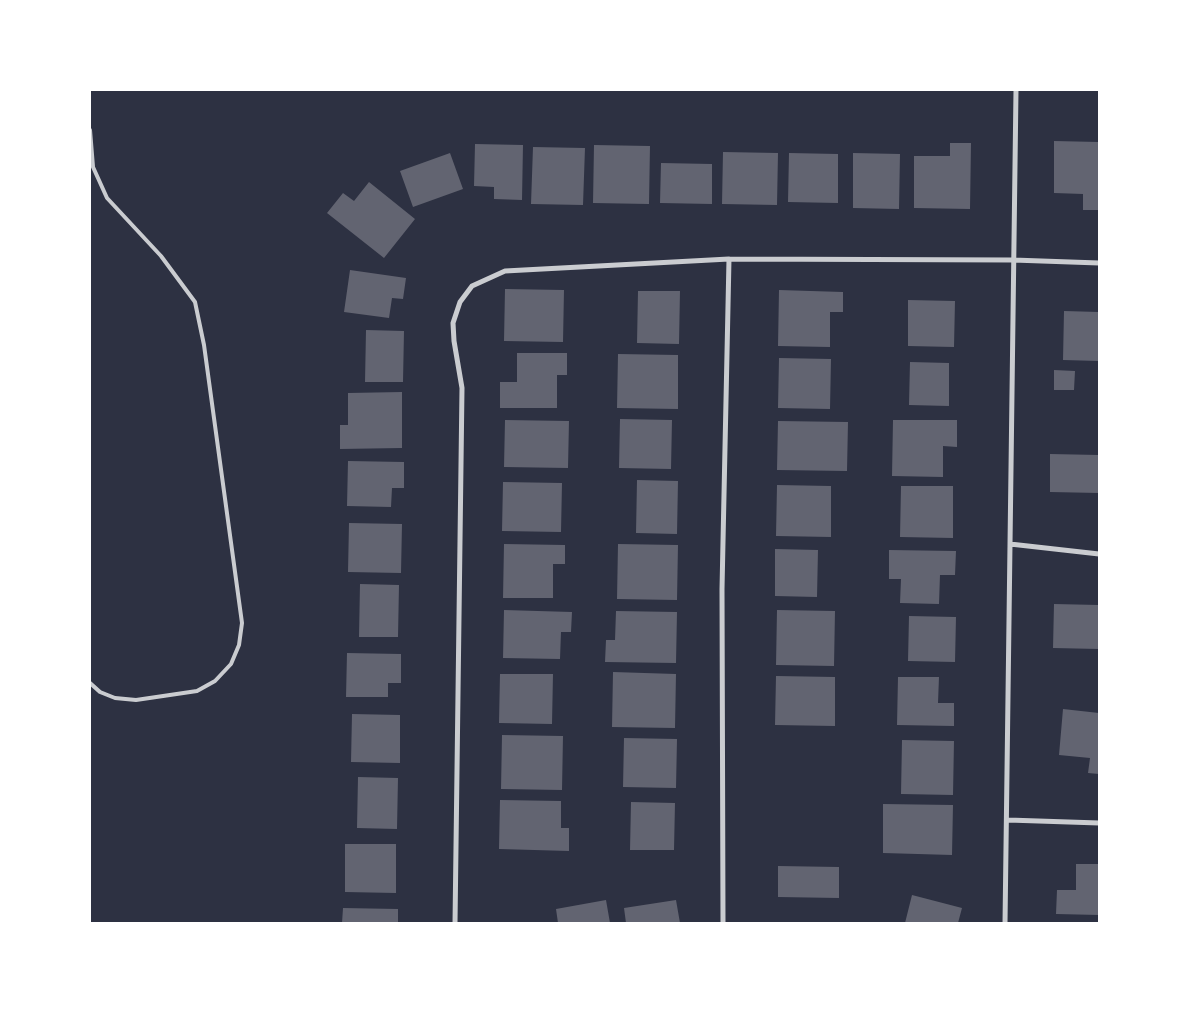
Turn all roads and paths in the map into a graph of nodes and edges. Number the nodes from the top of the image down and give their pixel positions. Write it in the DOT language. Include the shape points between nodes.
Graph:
graph roads {
  1 [pos="1016,90"];
  2 [pos="90,130"];
  3 [pos="729,259"];
  4 [pos="1013,260"];
  5 [pos="1099,262"];
  6 [pos="1010,544"];
  7 [pos="1099,554"];
  8 [pos="90,683"];
  9 [pos="1008,820"];
  10 [pos="1099,822"];
  11 [pos="455,923"];
  12 [pos="723,923"];
  13 [pos="1005,923"];
  1 -- 4 [label="street"];
  2 -- 8 [label="lane" via="93,167 107,198 161,256 195,302 204,345 242,623 239,645 231,664 215,681 197,691 136,700 115,698 100,692"];
  3 -- 4 [label="street"];
  3 -- 11 [label="street" via="505,271 472,286 460,302 453,323 462,388"];
  3 -- 12 [label="street" via="722,589"];
  4 -- 5 [label="street"];
  4 -- 6 [label="street"];
  6 -- 7 [label="street"];
  6 -- 9 [label="street"];
  9 -- 10 [label="street"];
  9 -- 13 [label="street"];
}
